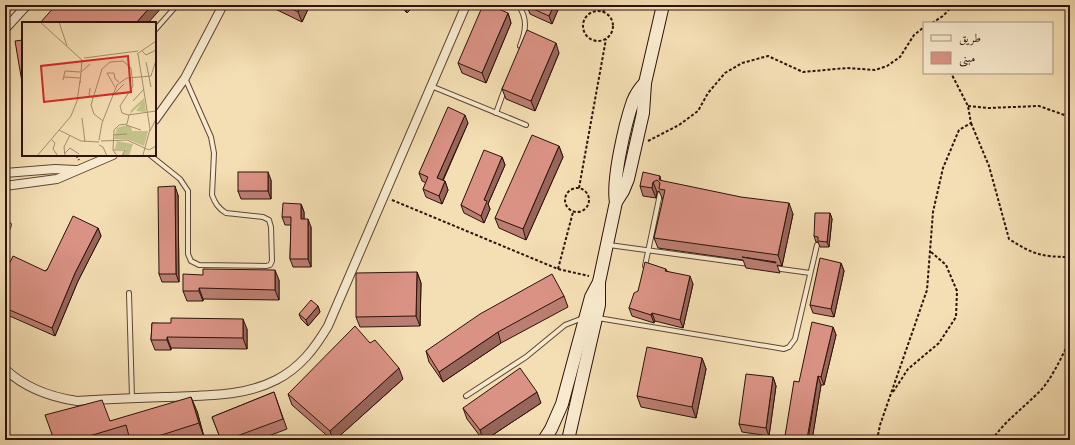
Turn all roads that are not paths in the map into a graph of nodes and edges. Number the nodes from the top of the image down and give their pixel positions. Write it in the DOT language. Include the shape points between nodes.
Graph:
graph roads {
  1 [pos="27,5"];
  2 [pos="177,5"];
  3 [pos="223,5"];
  4 [pos="466,5"];
  5 [pos="518,5"];
  6 [pos="663,5"];
  7 [pos="5,29"];
  8 [pos="156,29"];
  9 [pos="518,51"];
  10 [pos="185,78"];
  11 [pos="645,83"];
  12 [pos="431,86"];
  13 [pos="506,86"];
  14 [pos="496,113"];
  15 [pos="156,119"];
  16 [pos="526,125"];
  17 [pos="111,156"];
  18 [pos="151,156"];
  19 [pos="76,170"];
  20 [pos="5,173"];
  21 [pos="5,186"];
  22 [pos="660,194"];
  23 [pos="616,202"];
  24 [pos="9,225"];
  25 [pos="5,234"];
  26 [pos="607,244"];
  27 [pos="817,245"];
  28 [pos="648,250"];
  29 [pos="756,266"];
  30 [pos="772,268"];
  31 [pos="644,271"];
  32 [pos="810,273"];
  33 [pos="129,293"];
  34 [pos="591,318"];
  35 [pos="5,369"];
  36 [pos="466,396"];
  37 [pos="132,398"];
  38 [pos="544,440"];
  39 [pos="568,440"];
  1 -- 7 [label="street"];
  2 -- 8 [label="lane"];
  3 -- 10 [label="street"];
  4 -- 12 [label="street"];
  5 -- 9 [label="lane" via="525,21"];
  6 -- 11 [label="main road"];
  10 -- 15 [label="street"];
  10 -- 18 [label="lane" via="211,137 214,153 214,200 226,213 263,217 268,220 271,227 270,265 199,265 191,261 188,254 188,191 180,179"];
  11 -- 23 [label="main road" via="643,113 626,185"];
  11 -- 23 [label="main road" via="636,94 631,107 615,175"];
  12 -- 14 [label="lane"];
  12 -- 37 [label="street" via="328,326 315,347 298,366 277,380 252,390 201,396"];
  13 -- 14 [label="lane"];
  14 -- 16 [label="lane"];
  17 -- 19 [label="street"];
  19 -- 20 [label="street"];
  19 -- 21 [label="street" via="47,181"];
  22 -- 28 [label="lane"];
  23 -- 26 [label="main road"];
  24 -- 25 [label="lane"];
  26 -- 28 [label="lane"];
  26 -- 34 [label="main road" via="599,280 591,297"];
  27 -- 32 [label="lane"];
  28 -- 29 [label="lane"];
  28 -- 31 [label="lane"];
  30 -- 32 [label="lane"];
  32 -- 34 [label="lane" via="795,338 793,343 784,349"];
  33 -- 37 [label="lane"];
  34 -- 36 [label="lane" via="565,325 526,357"];
  34 -- 38 [label="main road" via="562,404"];
  34 -- 39 [label="main road"];
  35 -- 37 [label="street" via="13,377 58,398"];
}
